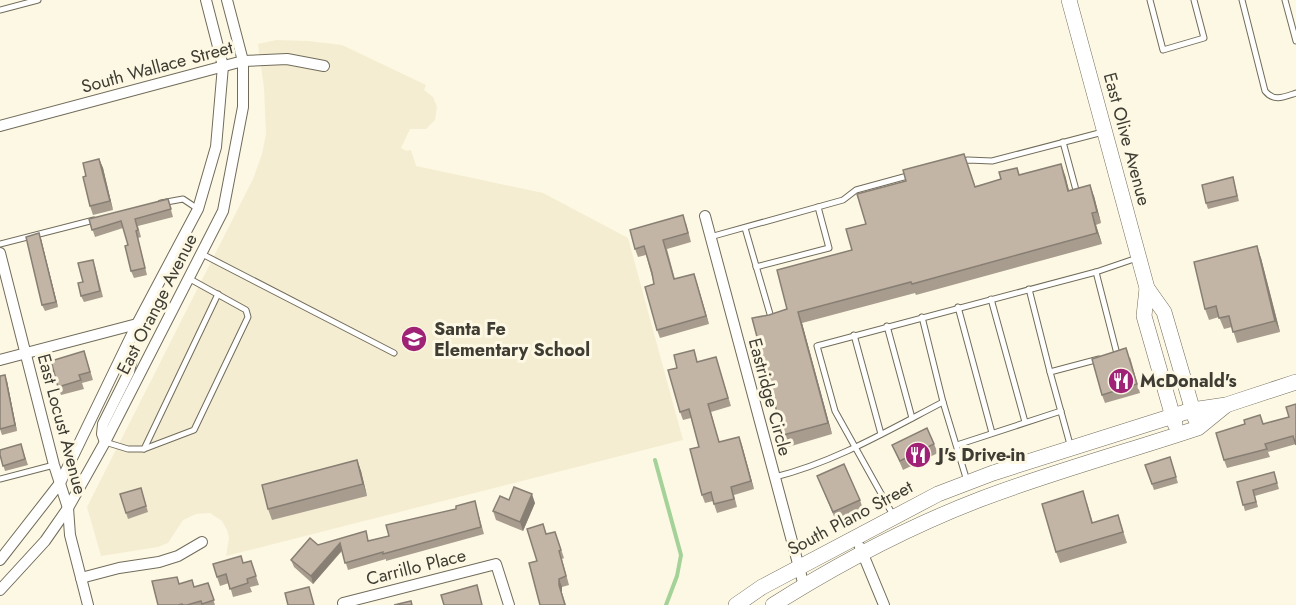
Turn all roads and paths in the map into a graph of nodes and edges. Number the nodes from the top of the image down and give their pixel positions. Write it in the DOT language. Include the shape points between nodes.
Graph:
graph roads {
  1 [pos="38,0"];
  2 [pos="206,0"];
  3 [pos="227,0"];
  4 [pos="1069,0"];
  5 [pos="1150,0"];
  6 [pos="1194,0"];
  7 [pos="1242,0"];
  8 [pos="1285,0"];
  9 [pos="0,10"];
  10 [pos="1296,40"];
  11 [pos="243,61"];
  12 [pos="223,66"];
  13 [pos="324,66"];
  14 [pos="1296,93"];
  15 [pos="0,126"];
  16 [pos="1105,131"];
  17 [pos="1063,142"];
  18 [pos="957,163"];
  19 [pos="923,172"];
  20 [pos="1076,190"];
  21 [pos="149,206"];
  22 [pos="818,207"];
  23 [pos="198,209"];
  24 [pos="705,216"];
  25 [pos="103,218"];
  26 [pos="745,228"];
  27 [pos="710,237"];
  28 [pos="0,244"];
  29 [pos="0,253"];
  30 [pos="202,254"];
  31 [pos="1140,257"];
  32 [pos="756,267"];
  33 [pos="1096,272"];
  34 [pos="190,279"];
  35 [pos="1148,288"];
  36 [pos="1029,289"];
  37 [pos="218,294"];
  38 [pos="991,299"];
  39 [pos="958,308"];
  40 [pos="922,317"];
  41 [pos="772,322"];
  42 [pos="137,324"];
  43 [pos="887,327"];
  44 [pos="855,335"];
  45 [pos="128,343"];
  46 [pos="25,353"];
  47 [pos="394,353"];
  48 [pos="0,360"];
  49 [pos="1050,372"];
  50 [pos="1296,382"];
  51 [pos="943,402"];
  52 [pos="1226,405"];
  53 [pos="1192,410"];
  54 [pos="1061,411"];
  55 [pos="1172,416"];
  56 [pos="912,418"];
  57 [pos="1025,422"];
  58 [pos="1198,428"];
  59 [pos="992,433"];
  60 [pos="881,434"];
  61 [pos="1178,435"];
  62 [pos="105,441"];
  63 [pos="957,445"];
  64 [pos="855,448"];
  65 [pos="1071,448"];
  66 [pos="144,449"];
  67 [pos="54,465"];
  68 [pos="775,477"];
  69 [pos="0,479"];
  70 [pos="967,482"];
  71 [pos="60,483"];
  72 [pos="68,508"];
  73 [pos="894,516"];
  74 [pos="913,529"];
  75 [pos="855,537"];
  76 [pos="202,542"];
  77 [pos="863,554"];
  78 [pos="0,560"];
  79 [pos="799,567"];
  80 [pos="81,578"];
  81 [pos="804,586"];
  82 [pos="0,590"];
  83 [pos="344,604"];
  84 [pos="88,605"];
  85 [pos="509,605"];
  86 [pos="736,605"];
  87 [pos="773,605"];
  88 [pos="884,605"];
  1 -- 9 [label="lane"];
  2 -- 12 [label="street, East Orange Avenue"];
  3 -- 11 [label="street, East Orange Avenue"];
  4 -- 16 [label="main road, East Olive Avenue"];
  5 -- 6 [label="lane" via="1163,50 1204,38"];
  7 -- 14 [label="lane" via="1265,91 1276,99"];
  8 -- 10 [label="lane"];
  11 -- 12 [label="street, South Wallace Street"];
  11 -- 13 [label="street, South Wallace Street" via="287,59"];
  11 -- 30 [label="street, East Orange Avenue" via="243,107 228,191 223,211"];
  12 -- 15 [label="street, South Wallace Street"];
  12 -- 23 [label="street, East Orange Avenue" via="216,147"];
  16 -- 17 [label="lane"];
  16 -- 31 [label="main road, East Olive Avenue"];
  17 -- 18 [label="lane" via="992,161"];
  17 -- 20 [label="lane"];
  19 -- 22 [label="lane" via="856,190 843,200"];
  21 -- 23 [label="lane" via="183,199"];
  22 -- 26 [label="lane"];
  22 -- 32 [label="lane" via="829,248"];
  23 -- 42 [label="street, East Orange Avenue"];
  24 -- 27 [label="street, Eastridge Circle"];
  25 -- 28 [label="lane"];
  26 -- 27 [label="lane"];
  26 -- 32 [label="lane"];
  27 -- 68 [label="street, Eastridge Circle"];
  29 -- 46 [label="street, East Locust Avenue"];
  30 -- 34 [label="street, East Orange Avenue"];
  30 -- 47 [label="lane"];
  31 -- 33 [label="lane"];
  31 -- 35 [label="main road, East Olive Avenue"];
  32 -- 41 [label="lane"];
  33 -- 36 [label="lane"];
  33 -- 49 [label="lane" via="1117,354"];
  34 -- 37 [label="lane"];
  34 -- 62 [label="street, East Orange Avenue"];
  35 -- 53 [label="main road, East Olive Avenue" via="1164,312"];
  35 -- 55 [label="main road, East Olive Avenue" via="1144,316"];
  36 -- 38 [label="lane"];
  36 -- 49 [label="lane"];
  37 -- 66 [label="lane"];
  37 -- 66 [label="lane" via="246,310 248,317 194,430"];
  38 -- 39 [label="lane"];
  38 -- 57 [label="lane"];
  39 -- 40 [label="lane"];
  39 -- 59 [label="lane"];
  40 -- 43 [label="lane"];
  40 -- 51 [label="lane"];
  42 -- 45 [label="street, East Orange Avenue"];
  42 -- 46 [label="street"];
  43 -- 44 [label="lane"];
  43 -- 56 [label="lane"];
  44 -- 60 [label="lane"];
  44 -- 64 [label="lane" via="817,346 835,411"];
  45 -- 62 [label="street" via="132,360 103,424"];
  45 -- 71 [label="street, East Orange Avenue"];
  46 -- 48 [label="street"];
  46 -- 67 [label="street, East Locust Avenue"];
  49 -- 54 [label="lane"];
  50 -- 52 [label="main road"];
  51 -- 56 [label="lane"];
  51 -- 63 [label="lane"];
  52 -- 53 [label="main road, South Plano Street"];
  52 -- 58 [label="main road"];
  53 -- 55 [label="main road, South Plano Street"];
  53 -- 58 [label="main road, East Olive Avenue"];
  54 -- 57 [label="lane"];
  54 -- 65 [label="lane"];
  55 -- 61 [label="main road, East Olive Avenue"];
  55 -- 65 [label="main road, South Plano Street"];
  56 -- 60 [label="lane"];
  57 -- 59 [label="lane"];
  58 -- 61 [label="main road"];
  59 -- 63 [label="lane"];
  60 -- 64 [label="lane"];
  61 -- 74 [label="main road" via="997,493"];
  62 -- 66 [label="lane" via="128,449"];
  62 -- 72 [label="street, East Orange Avenue"];
  63 -- 70 [label="lane"];
  64 -- 68 [label="lane" via="801,471"];
  64 -- 73 [label="lane"];
  65 -- 70 [label="main road, South Plano Street"];
  67 -- 69 [label="lane"];
  67 -- 71 [label="street, East Locust Avenue"];
  68 -- 79 [label="street, Eastridge Circle"];
  70 -- 73 [label="main road, South Plano Street"];
  70 -- 74 [label="main road" via="964,494 919,516"];
  71 -- 72 [label="street, East Locust Avenue"];
  71 -- 78 [label="street, East Orange Avenue"];
  72 -- 80 [label="street, East Locust Avenue"];
  72 -- 82 [label="street, East Orange Avenue" via="45,541"];
  73 -- 75 [label="main road, South Plano Street"];
  74 -- 77 [label="main road"];
  75 -- 77 [label="street"];
  75 -- 79 [label="main road, South Plano Street"];
  76 -- 80 [label="street" via="159,562"];
  77 -- 81 [label="main road"];
  77 -- 88 [label="street"];
  79 -- 81 [label="street, Eastridge Circle"];
  79 -- 86 [label="main road, South Plano Street"];
  80 -- 84 [label="street, East Locust Avenue"];
  81 -- 87 [label="main road"];
  83 -- 85 [label="street, Carrillo Place" via="496,564"];
}
